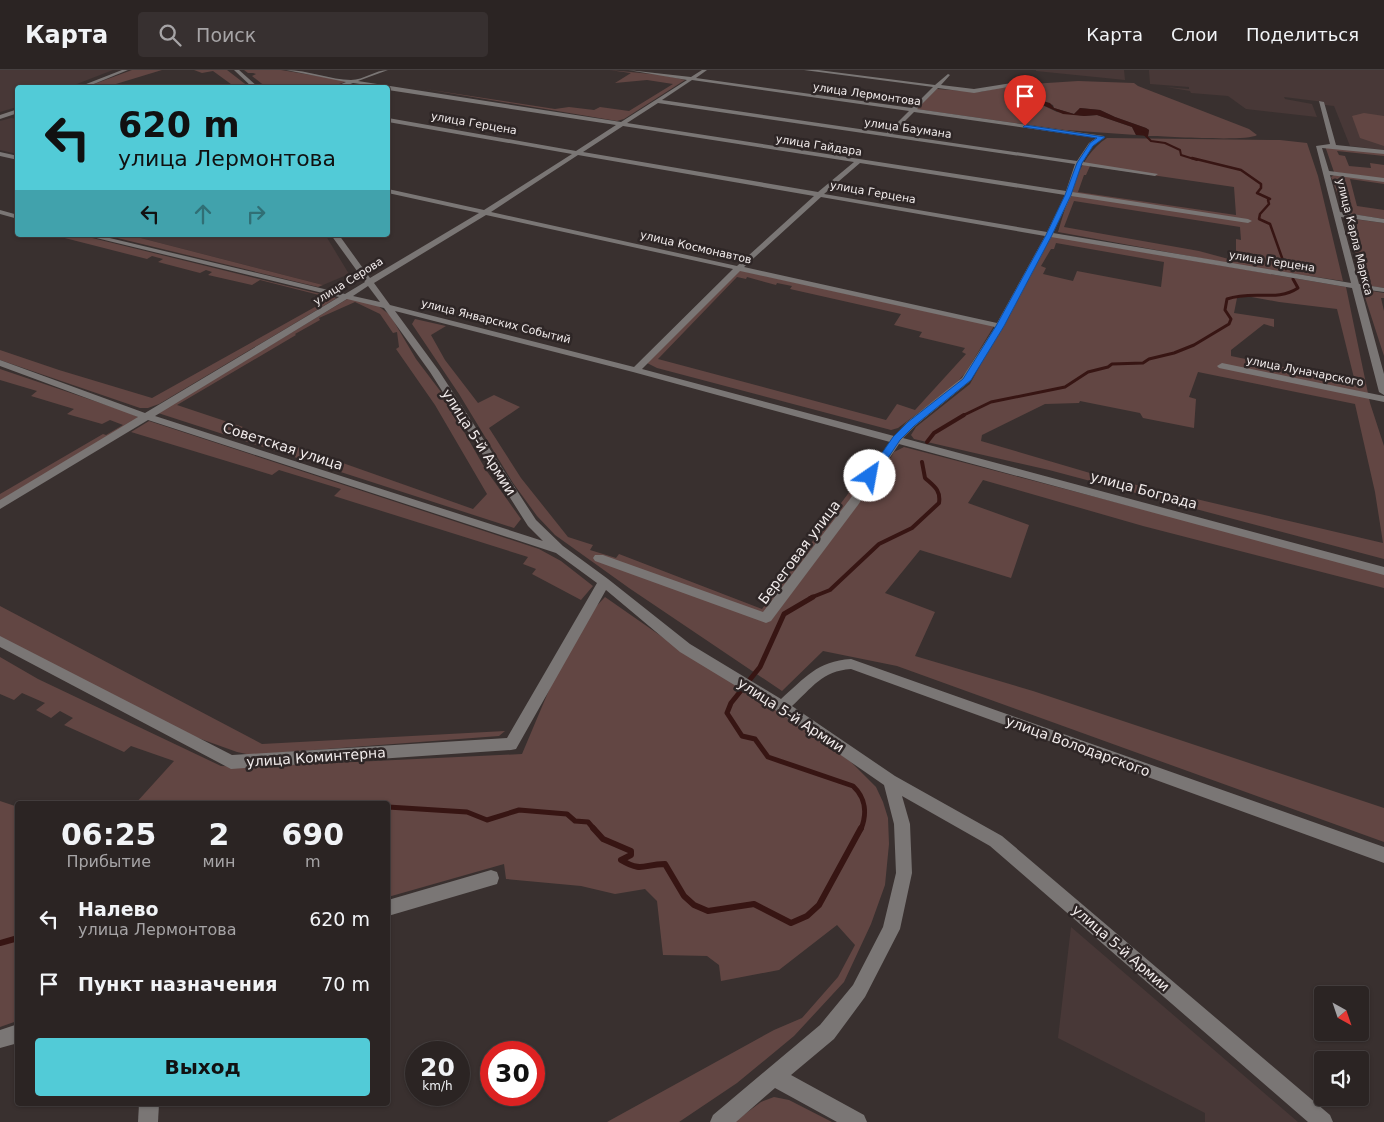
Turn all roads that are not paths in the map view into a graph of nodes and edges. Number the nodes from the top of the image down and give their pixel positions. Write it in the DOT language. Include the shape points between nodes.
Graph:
graph roads {
  1 [pos="126,70"];
  2 [pos="236,70"];
  3 [pos="288,70"];
  4 [pos="386,70"];
  5 [pos="630,70"];
  6 [pos="705,70"];
  7 [pos="806,70"];
  8 [pos="948,74"];
  9 [pos="691,79"];
  10 [pos="353,82"];
  11 [pos="1018,84"];
  12 [pos="86,85"];
  13 [pos="254,85"];
  14 [pos="344,85"];
  15 [pos="370,85"];
  16 [pos="935,87"];
  17 [pos="390,88"];
  18 [pos="657,101"];
  19 [pos="1321,102"];
  20 [pos="911,110"];
  21 [pos="15,112"];
  22 [pos="3,116"];
  23 [pos="390,120"];
  24 [pos="622,124"];
  25 [pos="888,135"];
  26 [pos="1102,137"];
  27 [pos="1333,146"];
  28 [pos="578,152"];
  29 [pos="1384,152"];
  30 [pos="0,154"];
  31 [pos="15,157"];
  32 [pos="858,162"];
  33 [pos="1079,163"];
  34 [pos="1327,173"];
  35 [pos="1155,174"];
  36 [pos="1384,180"];
  37 [pos="390,191"];
  38 [pos="818,194"];
  39 [pos="1068,195"];
  40 [pos="0,212"];
  41 [pos="486,212"];
  42 [pos="1338,214"];
  43 [pos="15,216"];
  44 [pos="1248,221"];
  45 [pos="1384,221"];
  46 [pos="1049,235"];
  47 [pos="96,237"];
  48 [pos="336,237"];
  49 [pos="738,268"];
  50 [pos="368,281"];
  51 [pos="1355,286"];
  52 [pos="1384,290"];
  53 [pos="345,296"];
  54 [pos="386,306"];
  55 [pos="1000,326"];
  56 [pos="0,364"];
  57 [pos="1222,366"];
  58 [pos="636,370"];
  59 [pos="1384,392"];
  60 [pos="1384,399"];
  61 [pos="147,417"];
  62 [pos="897,438"];
  63 [pos="0,505"];
  64 [pos="559,549"];
  65 [pos="599,558"];
  66 [pos="1384,571"];
  67 [pos="604,582"];
  68 [pos="0,641"];
  69 [pos="782,707"];
  70 [pos="890,782"];
  71 [pos="1384,855"];
  72 [pos="492,878"];
  73 [pos="390,907"];
  74 [pos="15,1034"];
  75 [pos="0,1039"];
  76 [pos="774,1077"];
  77 [pos="149,1106"];
  78 [pos="148,1122"];
  79 [pos="720,1122"];
  80 [pos="857,1122"];
  81 [pos="1323,1122"];
  1 -- 12 [label="street"];
  2 -- 13 [label="street"];
  3 -- 10 [label="street, улица Гайдара"];
  4 -- 10 [label="street"];
  5 -- 9 [label="street, улица Лермонтова"];
  6 -- 9 [label="street, улица Серова"];
  7 -- 16 [label="street"];
  8 -- 16 [label="street"];
  9 -- 18 [label="street, улица Серова"];
  9 -- 20 [label="street, улица Лермонтова"];
  10 -- 14 [label="street"];
  10 -- 15 [label="street, улица Гайдара"];
  11 -- 16 [label="street" via="974,91"];
  16 -- 20 [label="street"];
  17 -- 24 [label="street, улица Гайдара"];
  18 -- 24 [label="street, улица Серова"];
  18 -- 25 [label="street, улица Баумана"];
  19 -- 27 [label="street"];
  20 -- 25 [label="street"];
  20 -- 26 [label="street, улица Лермонтова"];
  21 -- 22 [label="street"];
  23 -- 28 [label="street, улица Герцена"];
  24 -- 28 [label="street, улица Серова"];
  24 -- 32 [label="street, улица Гайдара"];
  25 -- 33 [label="street, улица Баумана"];
  26 -- 33 [label="street, Береговая улица" via="1092,144"];
  27 -- 29 [label="street"];
  27 -- 34 [label="street, улица Карла Маркса" via="1318,146"];
  28 -- 38 [label="street, улица Герцена"];
  28 -- 41 [label="street, улица Серова"];
  30 -- 31 [label="street"];
  32 -- 38 [label="street"];
  32 -- 39 [label="street, улица Гайдара"];
  33 -- 35 [label="street, улица Баумана"];
  33 -- 39 [label="street, Береговая улица"];
  34 -- 36 [label="street"];
  34 -- 42 [label="street, улица Карла Маркса"];
  37 -- 41 [label="street, улица Космонавтов"];
  38 -- 46 [label="street, улица Герцена"];
  38 -- 49 [label="street"];
  39 -- 44 [label="street, улица Гайдара"];
  39 -- 46 [label="street, Береговая улица"];
  40 -- 43 [label="street"];
  41 -- 49 [label="street, улица Космонавтов"];
  41 -- 50 [label="street, улица Серова"];
  42 -- 45 [label="street"];
  42 -- 51 [label="street, улица Карла Маркса"];
  46 -- 51 [label="street, улица Герцена"];
  46 -- 55 [label="street, Береговая улица"];
  47 -- 53 [label="street, улица Январских Событий"];
  48 -- 50 [label="street, улица 5-й Армии"];
  49 -- 55 [label="street, улица Космонавтов"];
  49 -- 58 [label="street"];
  50 -- 53 [label="street, улица Серова"];
  50 -- 54 [label="street, улица 5-й Армии"];
  51 -- 52 [label="street, улица Герцена"];
  51 -- 59 [label="street, улица Карла Маркса"];
  53 -- 54 [label="street, улица Январских Событий"];
  53 -- 61 [label="street, улица Серова"];
  54 -- 58 [label="street, улица Январских Событий"];
  54 -- 64 [label="street, улица 5-й Армии" via="434,372 532,523"];
  55 -- 62 [label="street, Береговая улица" via="961,386"];
  56 -- 61 [label="street, Советская улица"];
  57 -- 60 [label="street, улица Луначарского"];
  58 -- 62 [label="street, улица Январских Событий"];
  61 -- 63 [label="street, улица Серова"];
  61 -- 64 [label="street, Советская улица"];
  62 -- 65 [label="street, Береговая улица" via="854,502 766,618"];
  62 -- 66 [label="street, улица Бограда"];
  64 -- 67 [label="street, улица 5-й Армии"];
  67 -- 68 [label="street, улица Коминтерна" via="512,744 231,762"];
  67 -- 69 [label="street, улица 5-й Армии" via="685,648"];
  69 -- 70 [label="street, улица 5-й Армии"];
  69 -- 71 [label="street, улица Володарского" via="823,670 851,664"];
  70 -- 76 [label="street" via="902,824 904,873 892,929 859,991 827,1032"];
  70 -- 81 [label="street, улица 5-й Армии" via="996,841"];
  72 -- 73 [label="street"];
  74 -- 75 [label="street"];
  76 -- 79 [label="street"];
  76 -- 80 [label="street"];
  77 -- 78 [label="street"];
}
